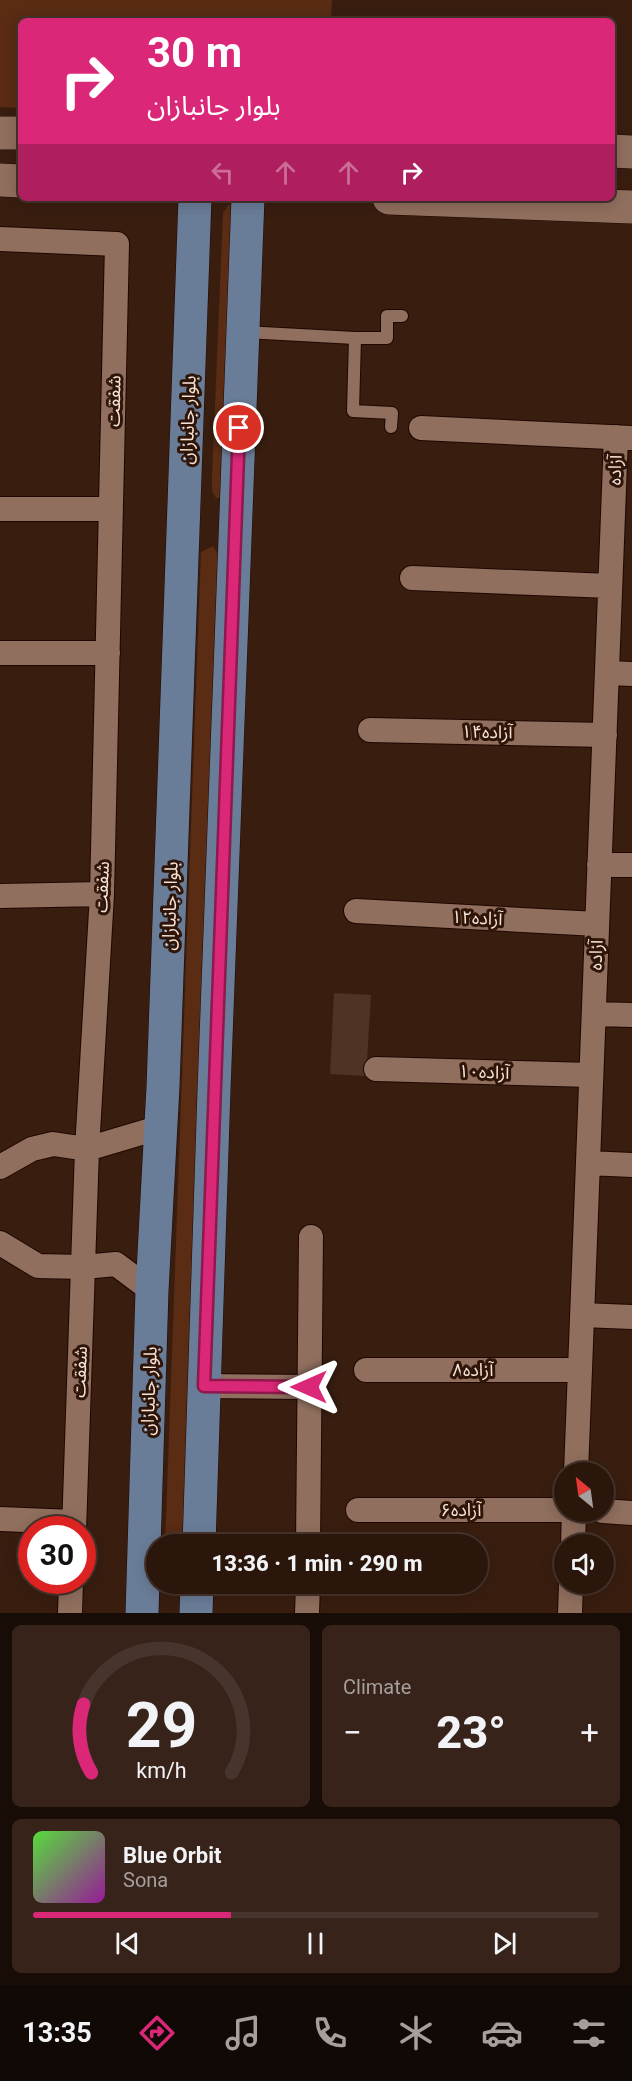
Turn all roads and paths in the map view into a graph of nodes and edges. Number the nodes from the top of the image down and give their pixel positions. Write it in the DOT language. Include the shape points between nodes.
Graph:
graph roads {
  1 [pos="0,133"];
  2 [pos="18,134"];
  3 [pos="615,151"];
  4 [pos="632,152"];
  5 [pos="0,180"];
  6 [pos="18,181"];
  7 [pos="195,201"];
  8 [pos="248,201"];
  9 [pos="534,201"];
  10 [pos="582,202"];
  11 [pos="632,207"];
  12 [pos="0,239"];
  13 [pos="402,316"];
  14 [pos="243,332"];
  15 [pos="355,338"];
  16 [pos="391,427"];
  17 [pos="421,428"];
  18 [pos="624,438"];
  19 [pos="0,509"];
  20 [pos="111,510"];
  21 [pos="184,520"];
  22 [pos="236,524"];
  23 [pos="412,578"];
  24 [pos="610,586"];
  25 [pos="0,653"];
  26 [pos="108,653"];
  27 [pos="607,674"];
  28 [pos="632,674"];
  29 [pos="370,730"];
  30 [pos="604,735"];
  31 [pos="599,865"];
  32 [pos="632,865"];
  33 [pos="102,894"];
  34 [pos="0,896"];
  35 [pos="356,911"];
  36 [pos="597,924"];
  37 [pos="594,1014"];
  38 [pos="632,1015"];
  39 [pos="376,1069"];
  40 [pos="591,1075"];
  41 [pos="160,1127"];
  42 [pos="87,1149"];
  43 [pos="588,1163"];
  44 [pos="632,1165"];
  45 [pos="0,1167"];
  46 [pos="310,1237"];
  47 [pos="0,1243"];
  48 [pos="83,1267"];
  49 [pos="152,1291"];
  50 [pos="582,1315"];
  51 [pos="632,1317"];
  52 [pos="366,1370"];
  53 [pos="580,1370"];
  54 [pos="204,1386"];
  55 [pos="309,1387"];
  56 [pos="576,1462"];
  57 [pos="358,1510"];
  58 [pos="554,1510"];
  59 [pos="614,1512"];
  60 [pos="632,1513"];
  61 [pos="74,1516"];
  62 [pos="0,1519"];
  63 [pos="18,1521"];
  64 [pos="199,1534"];
  65 [pos="308,1534"];
  66 [pos="71,1594"];
  67 [pos="197,1594"];
  68 [pos="308,1594"];
  69 [pos="571,1594"];
  70 [pos="70,1613"];
  71 [pos="142,1613"];
  72 [pos="196,1613"];
  73 [pos="307,1613"];
  74 [pos="570,1613"];
  1 -- 2 [label="main road"];
  3 -- 4 [label="main road"];
  5 -- 6 [label="main road"];
  7 -- 21 [label="main road, بلوار جانبازان"];
  8 -- 14 [label="main road"];
  9 -- 10 [label="main road"];
  10 -- 11 [label="main road"];
  12 -- 20 [label="street, شفقت" via="117,244"];
  13 -- 15 [label="lane" via="387,316 387,338"];
  14 -- 15 [label="lane"];
  14 -- 22 [label="main road"];
  15 -- 16 [label="lane" via="353,411 392,413"];
  17 -- 18 [label="street"];
  18 -- 24 [label="street, آزاده"];
  19 -- 20 [label="street"];
  20 -- 26 [label="street, شفقت"];
  21 -- 22 [label="main road"];
  21 -- 41 [label="main road, بلوار جانبازان"];
  22 -- 54 [label="main road"];
  23 -- 24 [label="street"];
  24 -- 27 [label="street, آزاده"];
  25 -- 26 [label="street"];
  26 -- 33 [label="street, شفقت"];
  27 -- 28 [label="street"];
  27 -- 30 [label="street, آزاده"];
  29 -- 30 [label="street, آزاده۱۴"];
  30 -- 31 [label="street, آزاده"];
  31 -- 32 [label="street"];
  31 -- 36 [label="street, آزاده"];
  33 -- 34 [label="street"];
  33 -- 42 [label="street, شفقت"];
  35 -- 36 [label="street, آزاده۱۲"];
  36 -- 37 [label="street, آزاده"];
  37 -- 38 [label="street"];
  37 -- 40 [label="street, آزاده"];
  39 -- 40 [label="street, آزاده۱۰"];
  40 -- 43 [label="street, آزاده"];
  41 -- 42 [label="street"];
  41 -- 49 [label="main road, بلوار جانبازان"];
  42 -- 45 [label="street" via="53,1144 32,1149"];
  42 -- 48 [label="street, شفقت"];
  43 -- 44 [label="street"];
  43 -- 50 [label="street, آزاده"];
  46 -- 55 [label="street"];
  47 -- 48 [label="street" via="38,1266"];
  48 -- 49 [label="street" via="116,1264"];
  48 -- 61 [label="street, شفقت"];
  49 -- 71 [label="main road, بلوار جانبازان"];
  50 -- 51 [label="street"];
  50 -- 53 [label="street, آزاده"];
  52 -- 53 [label="street, آزاده۸"];
  53 -- 56 [label="street, آزاده"];
  54 -- 55 [label="street"];
  54 -- 64 [label="main road"];
  55 -- 65 [label="street"];
  57 -- 58 [label="street, آزاده۶"];
  59 -- 60 [label="street"];
  62 -- 63 [label="street"];
  66 -- 70 [label="street"];
  67 -- 72 [label="main road"];
  68 -- 73 [label="street"];
  69 -- 74 [label="street"];
}
